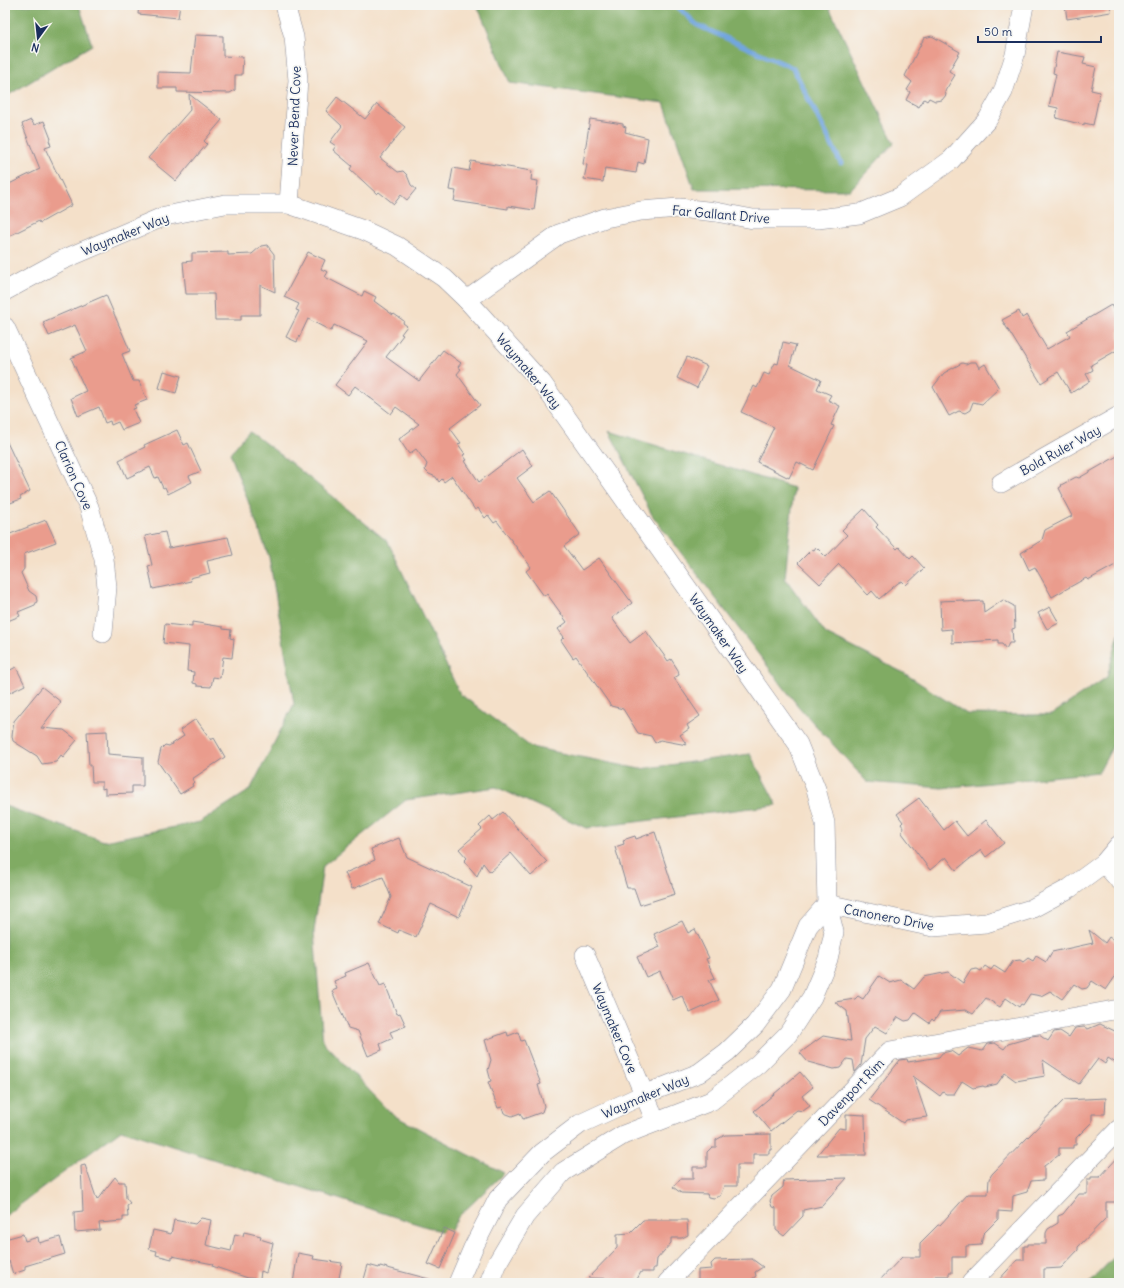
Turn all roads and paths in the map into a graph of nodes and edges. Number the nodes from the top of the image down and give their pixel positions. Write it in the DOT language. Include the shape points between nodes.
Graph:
graph roads {
  1 [pos="285,5"];
  2 [pos="1024,5"];
  3 [pos="289,204"];
  4 [pos="5,291"];
  5 [pos="468,300"];
  6 [pos="5,327"];
  7 [pos="1119,416"];
  8 [pos="1000,483"];
  9 [pos="103,633"];
  10 [pos="1119,845"];
  11 [pos="1104,863"];
  12 [pos="1119,880"];
  13 [pos="827,904"];
  14 [pos="585,955"];
  15 [pos="1119,1009"];
  16 [pos="643,1095"];
  17 [pos="656,1122"];
  18 [pos="1119,1129"];
  19 [pos="458,1283"];
  20 [pos="489,1283"];
  21 [pos="667,1283"];
  22 [pos="972,1283"];
  1 -- 3 [label="street, Never Bend Cove" via="294,38 298,80"];
  2 -- 5 [label="street, Far Gallant Drive" via="1013,62 1003,92 988,119 950,160 900,197 859,214 818,219 753,219 679,208 641,211 605,218 559,234"];
  3 -- 4 [label="street, Waymaker Way" via="225,204 165,216 60,261"];
  3 -- 5 [label="street, Waymaker Way" via="363,230 397,246 444,278"];
  5 -- 13 [label="street, Waymaker Way" via="542,383 798,744 816,789 825,823"];
  6 -- 9 [label="street, Clarion Cove" via="89,507 104,559 107,587"];
  7 -- 8 [label="street, Bold Ruler Way"];
  10 -- 11 [label="street, Canonero Drive"];
  11 -- 12 [label="street"];
  11 -- 13 [label="street, Canonero Drive" via="1070,888 1031,909 986,923 933,927"];
  13 -- 16 [label="street, Waymaker Way" via="808,926 782,989 755,1025 727,1052 699,1073"];
  13 -- 17 [label="street, Waymaker Way" via="834,932 828,959 812,997 788,1034 758,1064 711,1101"];
  14 -- 16 [label="street, Waymaker Cove"];
  15 -- 21 [label="street, Davenport Rim" via="890,1051"];
  16 -- 17 [label="street, Waymaker Cove"];
  16 -- 19 [label="street, Waymaker Way" via="580,1124 542,1153 498,1199"];
  17 -- 20 [label="street, Waymaker Way" via="623,1135 563,1172 524,1216 496,1265"];
  18 -- 22 [label="street"];
}
